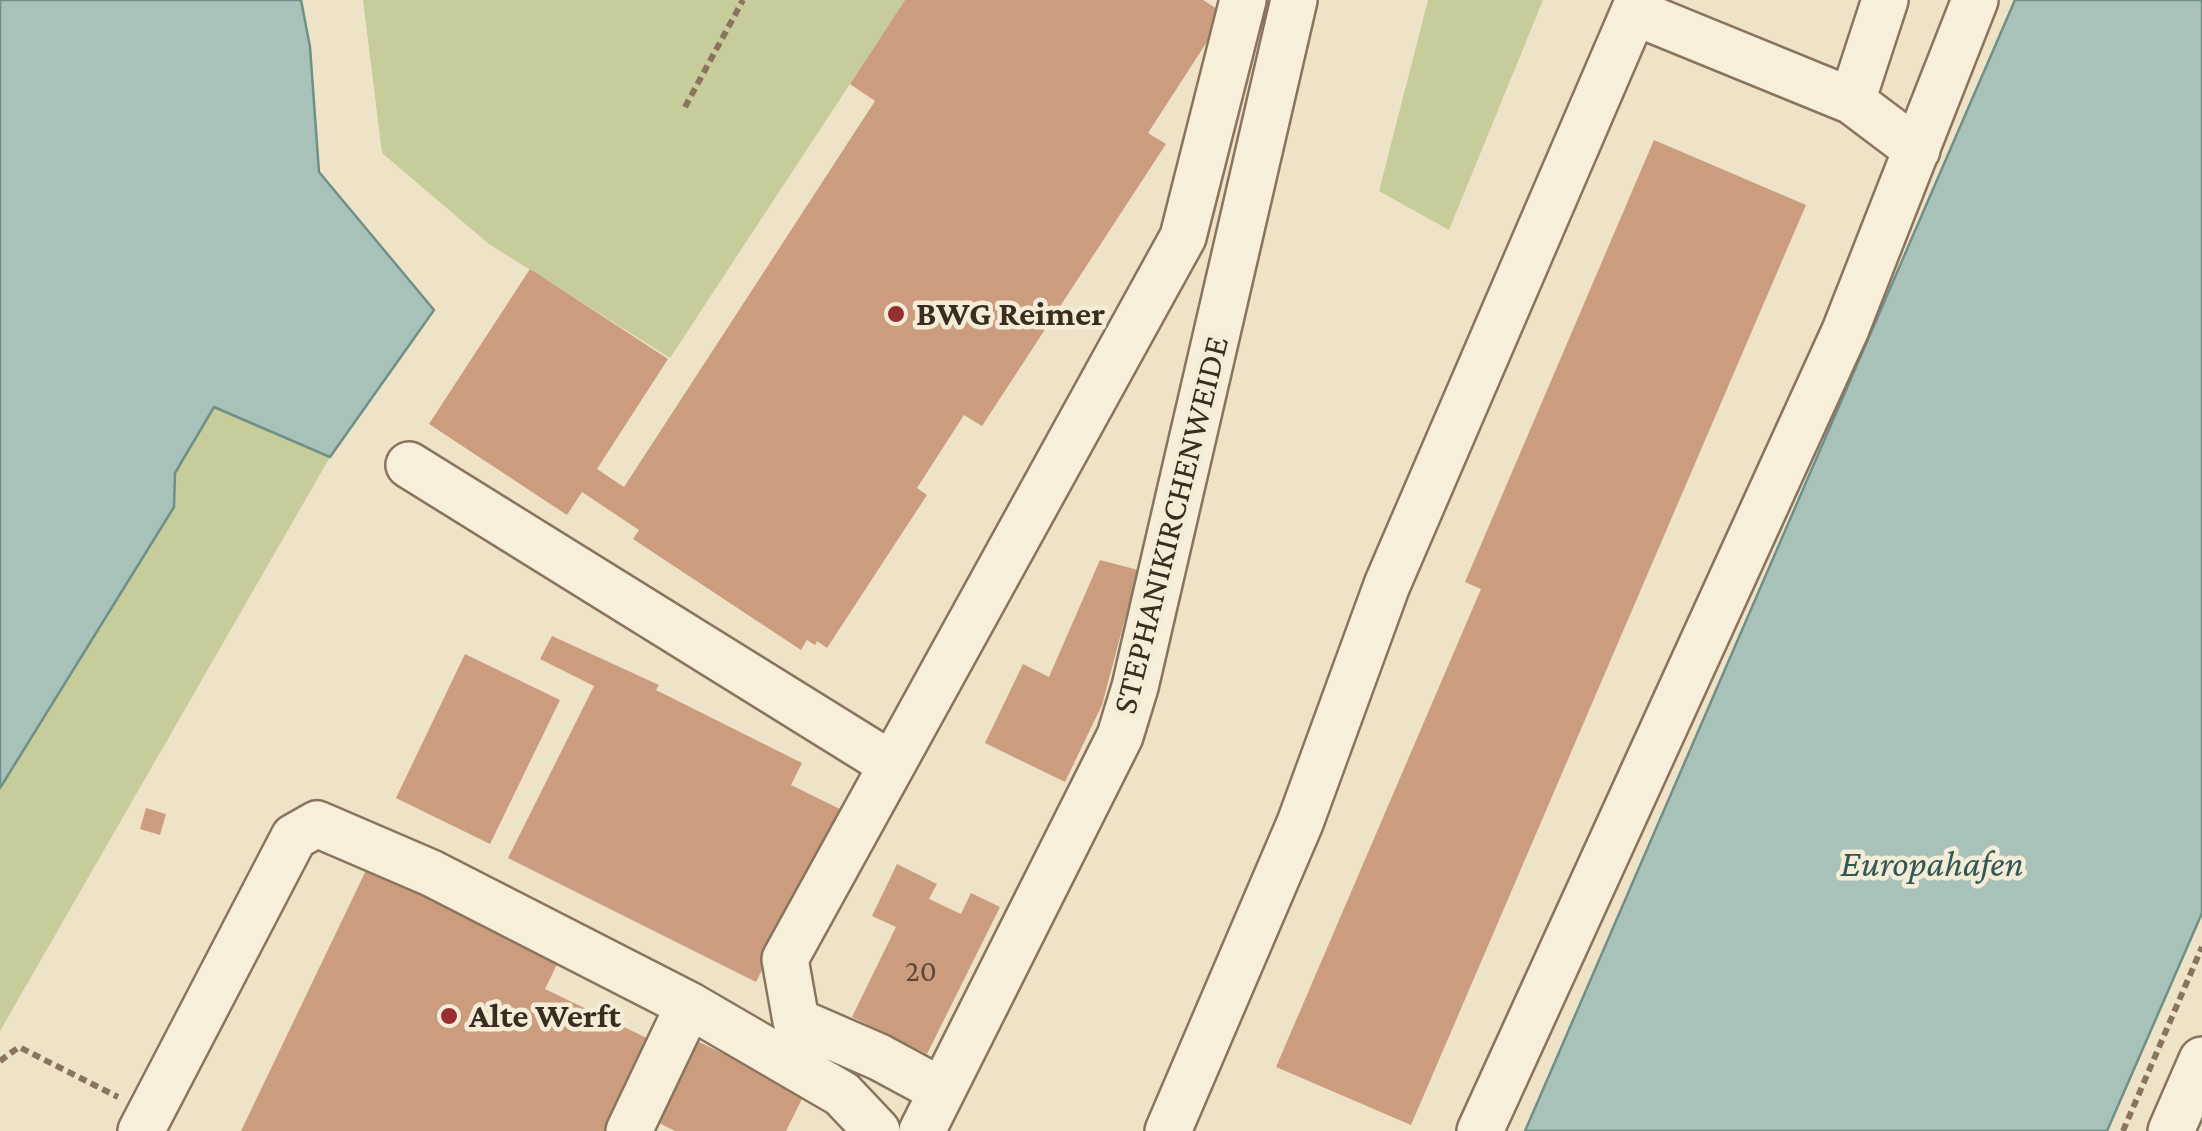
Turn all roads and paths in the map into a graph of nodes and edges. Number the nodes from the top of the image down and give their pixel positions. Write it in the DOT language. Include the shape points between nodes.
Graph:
graph roads {
  1 [pos="743,0"];
  2 [pos="1243,0"];
  3 [pos="1294,0"];
  4 [pos="1885,0"];
  5 [pos="1976,0"];
  6 [pos="1636,6"];
  7 [pos="1852,101"];
  8 [pos="685,107"];
  9 [pos="1916,150"];
  10 [pos="1183,237"];
  11 [pos="1237,249"];
  12 [pos="409,465"];
  13 [pos="892,765"];
  14 [pos="2202,948"];
  15 [pos="689,1006"];
  16 [pos="2202,1060"];
  17 [pos="0,1061"];
  18 [pos="942,1091"];
  19 [pos="145,1122"];
  20 [pos="628,1131"];
  21 [pos="878,1131"];
  22 [pos="922,1131"];
  23 [pos="1168,1131"];
  24 [pos="1480,1131"];
  25 [pos="2123,1131"];
  26 [pos="2171,1131"];
  1 -- 8 [label="path"];
  2 -- 10 [label="street"];
  3 -- 11 [label="street, STEPHANIKIRCHENWEIDE"];
  4 -- 7 [label="street"];
  5 -- 9 [label="street"];
  6 -- 7 [label="street"];
  6 -- 23 [label="street" via="1388,585 1300,823"];
  7 -- 9 [label="street"];
  9 -- 24 [label="street" via="1845,331"];
  10 -- 11 [label="street"];
  10 -- 13 [label="street"];
  11 -- 18 [label="street, STEPHANIKIRCHENWEIDE" via="1120,736"];
  12 -- 13 [label="street"];
  13 -- 18 [label="street" via="785,959 796,1020"];
  14 -- 25 [label="path"];
  15 -- 19 [label="street" via="431,873 317,824 294,837"];
  15 -- 20 [label="street"];
  15 -- 21 [label="street" via="842,1094"];
  16 -- 26 [label="street"];
  17 -- 19 [label="path" via="19,1047"];
  18 -- 22 [label="street, STEPHANIKIRCHENWEIDE"];
}
